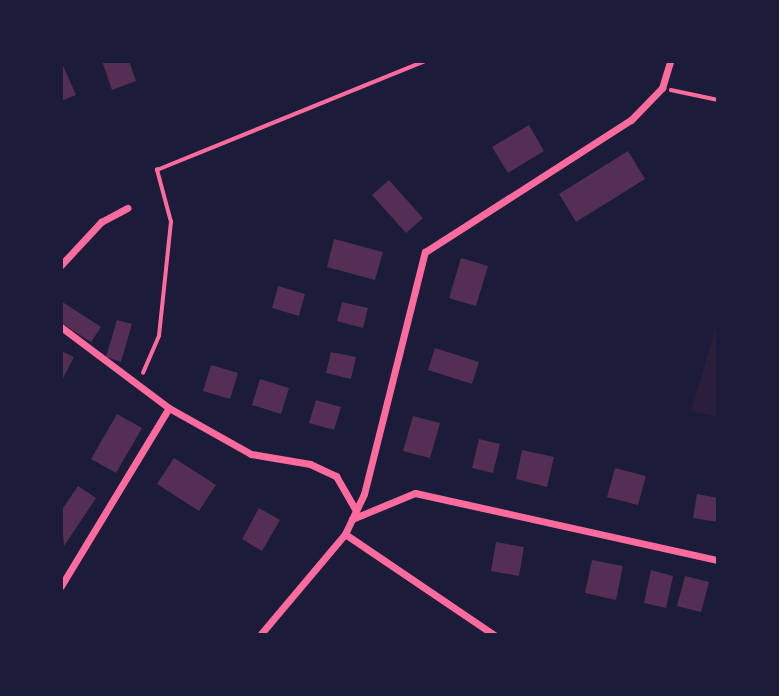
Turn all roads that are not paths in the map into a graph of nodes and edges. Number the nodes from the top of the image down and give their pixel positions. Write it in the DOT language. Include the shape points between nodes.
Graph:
graph roads {
  1 [pos="670,61"];
  2 [pos="127,208"];
  3 [pos="61,265"];
  4 [pos="61,327"];
  5 [pos="169,408"];
  6 [pos="356,510"];
  7 [pos="351,520"];
  8 [pos="345,534"];
  9 [pos="718,560"];
  10 [pos="61,586"];
  11 [pos="260,635"];
  12 [pos="494,635"];
  1 -- 6 [label="street" via="662,88 631,120 425,252"];
  2 -- 3 [label="street" via="101,222"];
  4 -- 5 [label="street"];
  5 -- 6 [label="street" via="251,454 310,464 336,476"];
  5 -- 10 [label="street"];
  6 -- 7 [label="street"];
  7 -- 8 [label="street"];
  7 -- 9 [label="street" via="415,493"];
  8 -- 11 [label="street"];
  8 -- 12 [label="street"];
}
